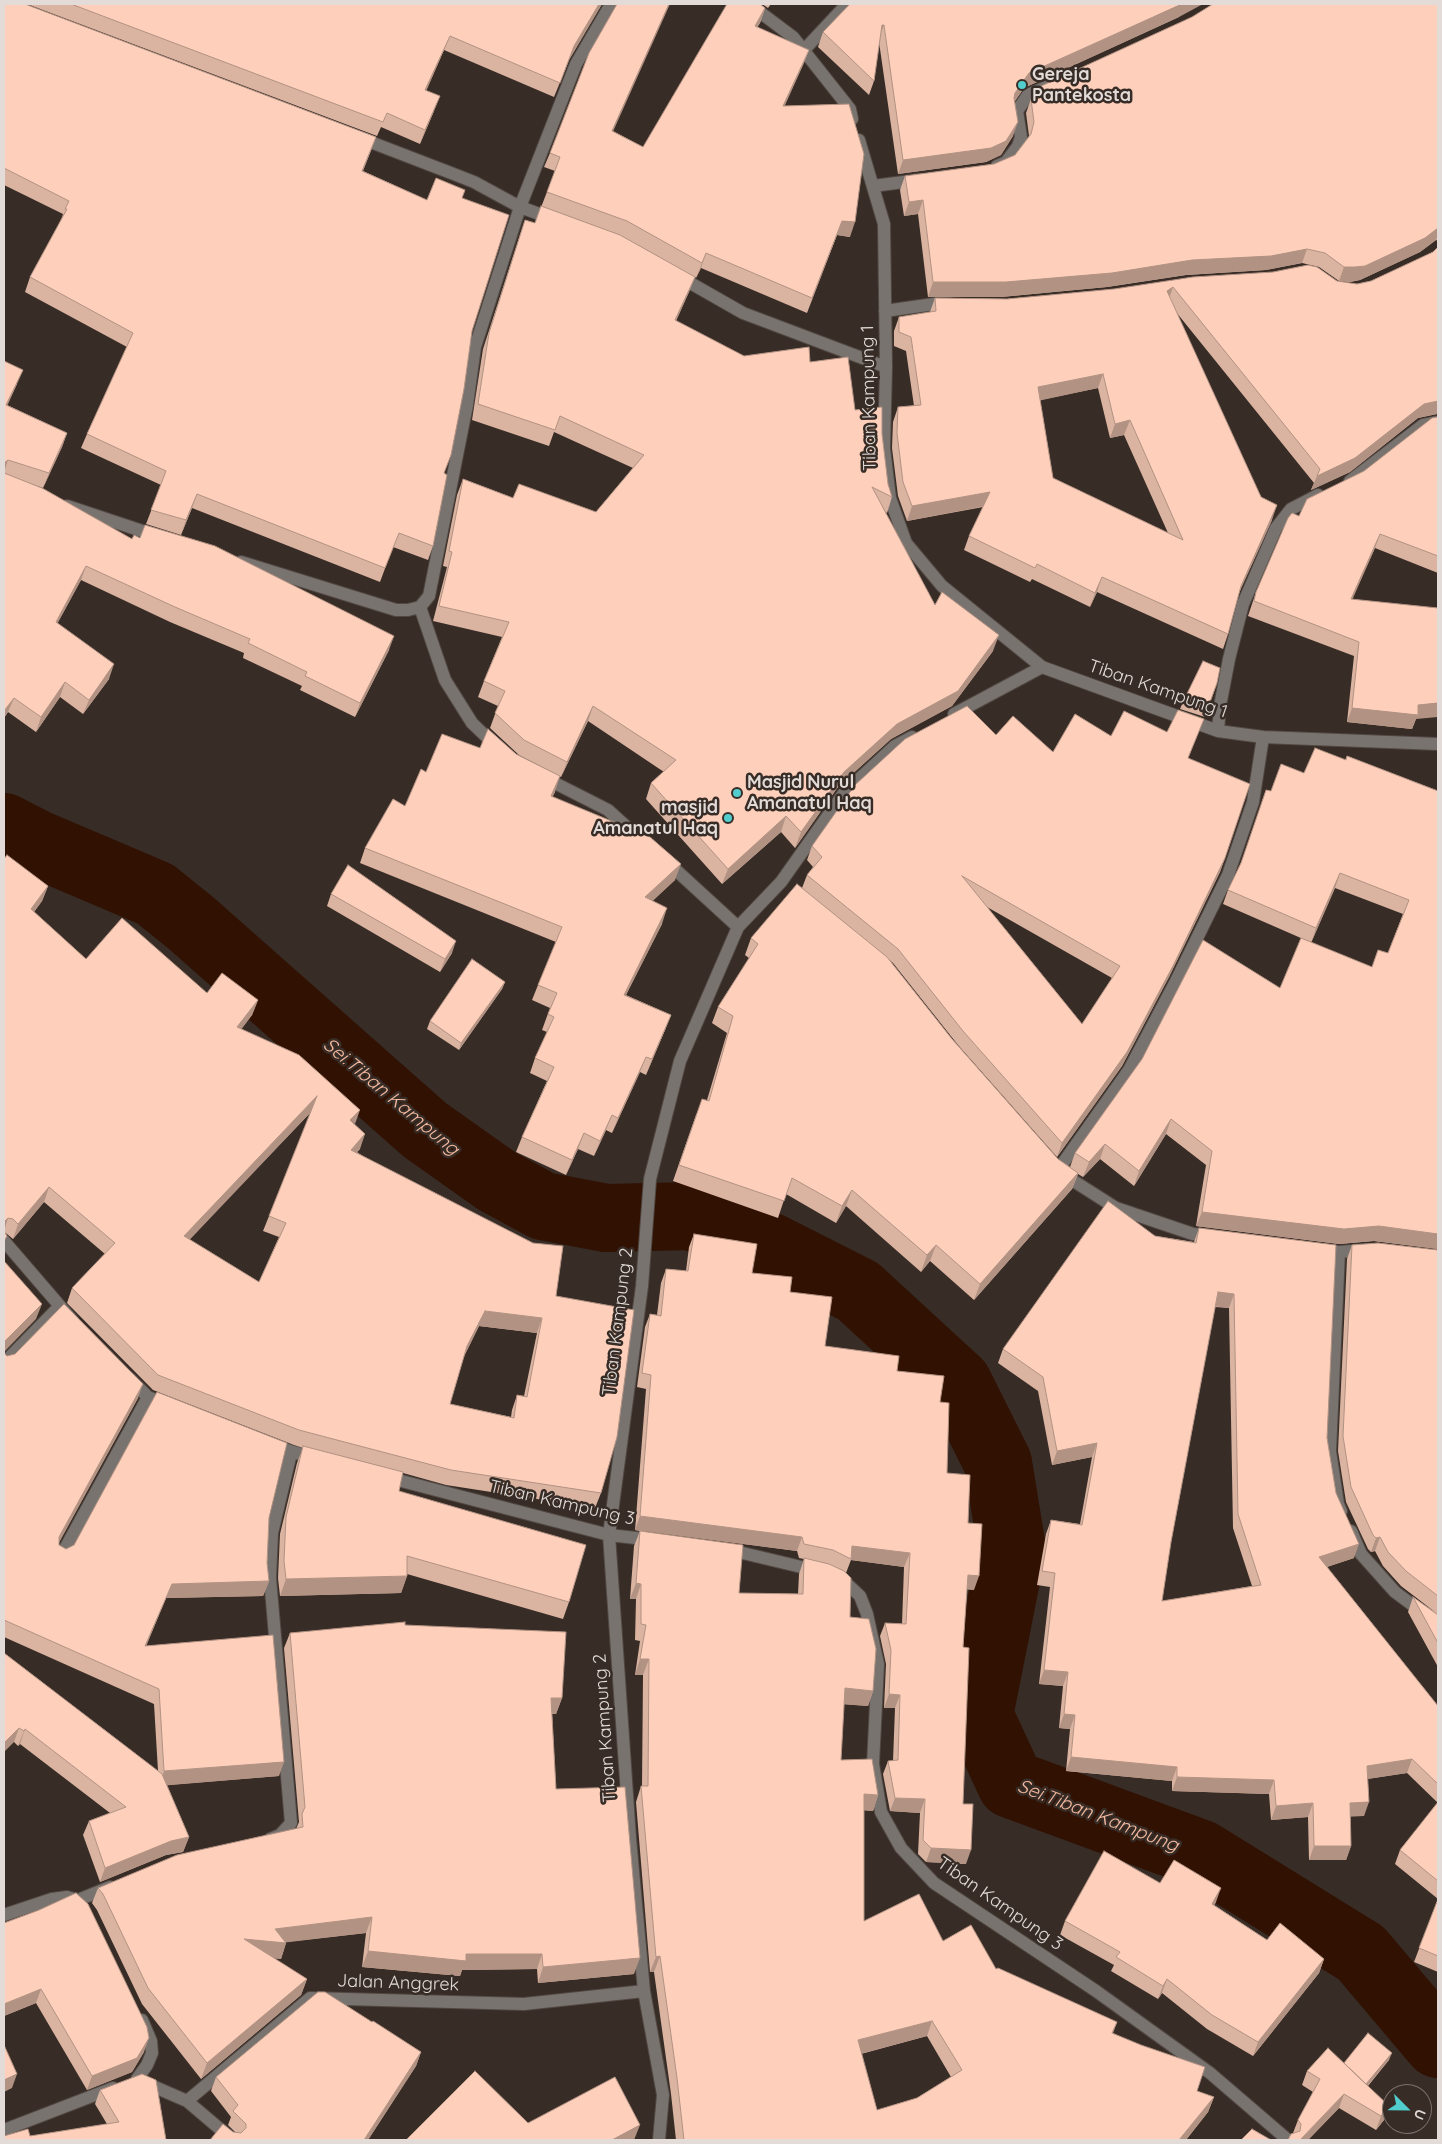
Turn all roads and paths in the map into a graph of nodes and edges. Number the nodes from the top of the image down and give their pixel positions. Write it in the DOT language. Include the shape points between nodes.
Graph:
graph roads {
  1 [pos="610,4"];
  2 [pos="749,4"];
  3 [pos="847,4"];
  4 [pos="804,50"];
  5 [pos="1063,79"];
  6 [pos="349,134"];
  7 [pos="988,170"];
  8 [pos="930,178"];
  9 [pos="873,186"];
  10 [pos="520,207"];
  11 [pos="565,224"];
  12 [pos="668,271"];
  13 [pos="963,304"];
  14 [pos="885,310"];
  15 [pos="886,367"];
  16 [pos="1438,422"];
  17 [pos="57,502"];
  18 [pos="165,539"];
  19 [pos="230,559"];
  20 [pos="420,607"];
  21 [pos="1042,666"];
  22 [pos="942,720"];
  23 [pos="927,729"];
  24 [pos="1218,731"];
  25 [pos="1263,737"];
  26 [pos="1438,744"];
  27 [pos="507,756"];
  28 [pos="531,771"];
  29 [pos="738,927"];
  30 [pos="1222,1238"];
  31 [pos="4,1241"];
  32 [pos="1310,1249"];
  33 [pos="1373,1249"];
  34 [pos="1340,1252"];
  35 [pos="59,1307"];
  36 [pos="80,1328"];
  37 [pos="4,1363"];
  38 [pos="120,1369"];
  39 [pos="148,1397"];
  40 [pos="181,1410"];
  41 [pos="257,1440"];
  42 [pos="291,1453"];
  43 [pos="330,1463"];
  44 [pos="378,1475"];
  45 [pos="609,1535"];
  46 [pos="664,1542"];
  47 [pos="710,1547"];
  48 [pos="61,1556"];
  49 [pos="1438,1624"];
  50 [pos="261,1843"];
  51 [pos="124,1881"];
  52 [pos="78,1900"];
  53 [pos="90,1912"];
  54 [pos="4,1915"];
  55 [pos="644,1991"];
  56 [pos="135,2007"];
  57 [pos="138,2079"];
  58 [pos="187,2101"];
  59 [pos="4,2130"];
  60 [pos="233,2140"];
  61 [pos="659,2140"];
  62 [pos="1288,2140"];
  1 -- 10 [label="street" via="576,64"];
  2 -- 4 [label="street, Tiban Kampung 1" via="793,37"];
  3 -- 4 [label="street"];
  4 -- 9 [label="street, Tiban Kampung 1" via="850,110"];
  5 -- 7 [label="street" via="1028,95 1017,111 1021,137 1018,146 1006,162"];
  6 -- 10 [label="street" via="474,182"];
  8 -- 9 [label="street"];
  9 -- 14 [label="street, Tiban Kampung 1" via="884,224"];
  10 -- 11 [label="street"];
  10 -- 20 [label="street" via="475,347 467,405 429,596"];
  12 -- 15 [label="street" via="743,313"];
  13 -- 14 [label="street"];
  14 -- 15 [label="street, Tiban Kampung 1"];
  15 -- 21 [label="street, Tiban Kampung 1" via="885,456 890,498 906,544 942,586"];
  16 -- 24 [label="street" via="1423,425 1354,479 1292,510 1276,528 1243,604 1229,659"];
  17 -- 18 [label="street"];
  19 -- 20 [label="street" via="396,610"];
  20 -- 27 [label="street" via="445,680 472,723"];
  21 -- 22 [label="street"];
  21 -- 24 [label="street, Tiban Kampung 1"];
  23 -- 29 [label="street, Tiban Kampung 2" via="895,746 844,793 785,885"];
  24 -- 25 [label="street, Tiban Kampung 1"];
  25 -- 26 [label="street, Tiban Kampung 1"];
  25 -- 30 [label="street" via="1253,802 1228,875 1129,1070 1054,1166 1116,1208 1193,1234"];
  28 -- 29 [label="street" via="608,810"];
  29 -- 45 [label="street, Tiban Kampung 2" via="680,1061 650,1179 642,1286"];
  31 -- 35 [label="street"];
  32 -- 34 [label="street"];
  33 -- 34 [label="street"];
  34 -- 49 [label="street" via="1330,1451 1338,1504 1361,1554 1396,1592"];
  35 -- 36 [label="street"];
  35 -- 37 [label="street"];
  38 -- 39 [label="street"];
  39 -- 40 [label="street"];
  39 -- 48 [label="street"];
  41 -- 42 [label="street"];
  42 -- 43 [label="street"];
  42 -- 50 [label="street" via="272,1534 270,1578 291,1823 280,1835"];
  44 -- 45 [label="street, Tiban Kampung 3"];
  45 -- 46 [label="street, Tiban Kampung 3"];
  45 -- 55 [label="street, Tiban Kampung 2"];
  47 -- 62 [label="street, Tiban Kampung 3" via="826,1572 843,1580 860,1596 878,1664 873,1764 881,1812 901,1848 934,1883 1096,1991 1210,2073"];
  51 -- 52 [label="street"];
  52 -- 53 [label="street"];
  52 -- 54 [label="street" via="66,1897 52,1899"];
  55 -- 58 [label="street, Jalan Anggrek" via="524,2004 310,1998"];
  55 -- 61 [label="street, Tiban Kampung 2" via="663,2095"];
  56 -- 57 [label="street" via="151,2041 152,2053"];
  57 -- 58 [label="street"];
  57 -- 59 [label="street"];
  58 -- 60 [label="street"];
}
